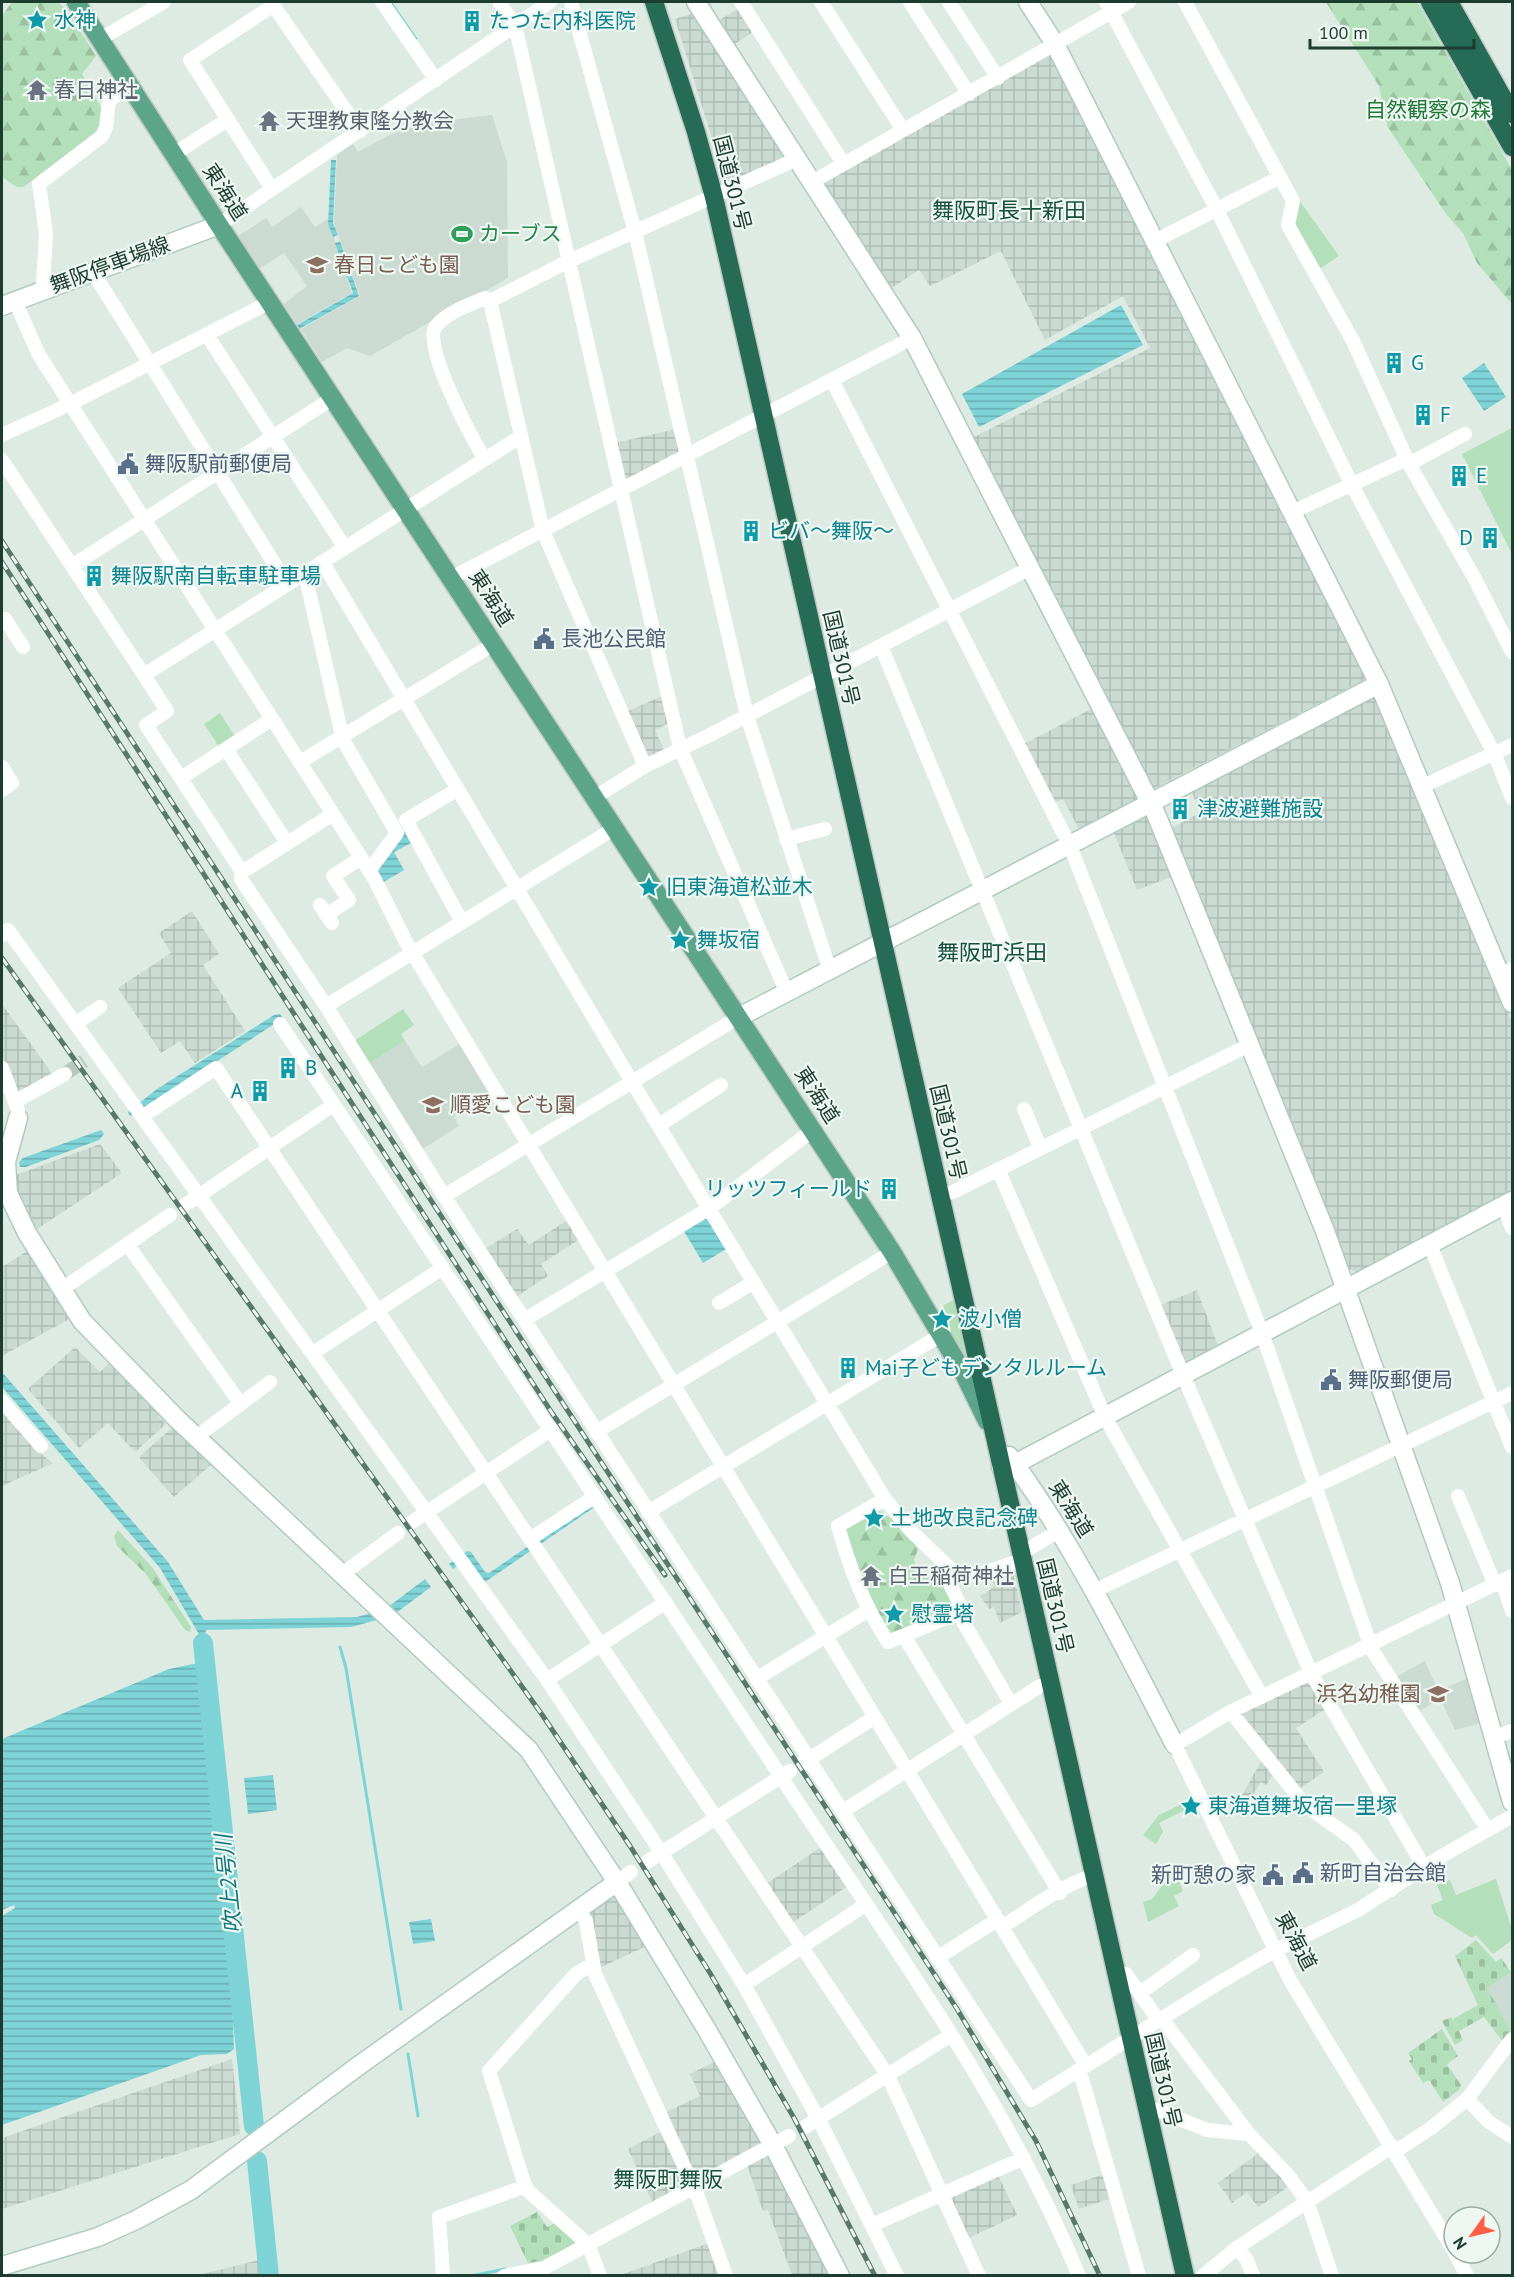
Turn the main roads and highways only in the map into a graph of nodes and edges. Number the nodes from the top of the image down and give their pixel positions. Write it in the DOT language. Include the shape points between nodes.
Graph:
graph roads {
  1 [pos="76,2"];
  2 [pos="654,2"];
  3 [pos="1430,2"];
  4 [pos="1449,2"];
  5 [pos="1512,114"];
  6 [pos="1512,147"];
  7 [pos="995,1438"];
  8 [pos="1185,2276"];
  1 -- 7 [label="main road, 東海道" via="892,1252"];
  2 -- 7 [label="highway, 国道301号" via="714,197"];
  3 -- 6 [label="highway"];
  4 -- 5 [label="highway"];
  7 -- 8 [label="highway, 国道301号" via="1008,1466 1050,1684"];
}
